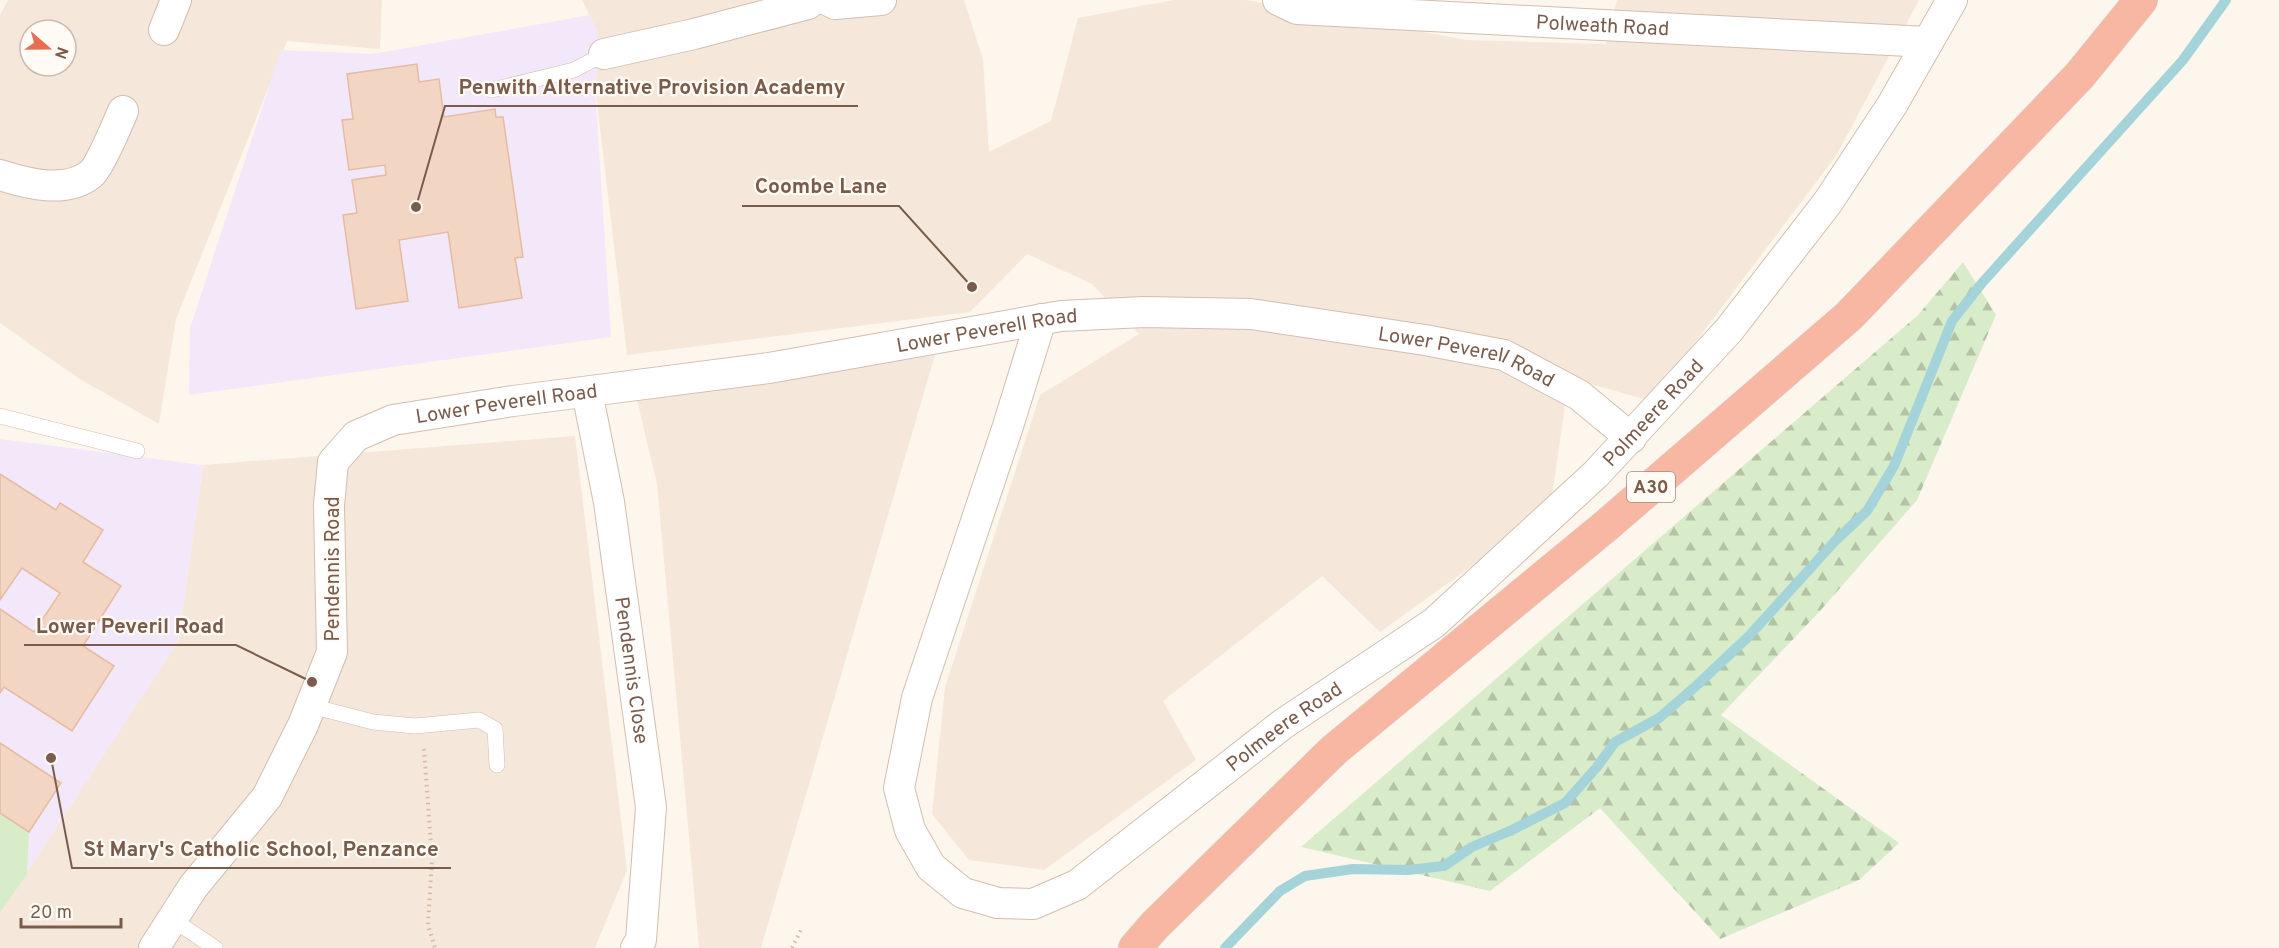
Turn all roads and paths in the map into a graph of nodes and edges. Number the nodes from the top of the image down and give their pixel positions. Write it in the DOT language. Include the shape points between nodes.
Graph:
graph roads {
  1 [pos="176,0"];
  2 [pos="813,0"];
  3 [pos="827,0"];
  4 [pos="881,0"];
  5 [pos="1278,0"];
  6 [pos="1952,0"];
  7 [pos="2141,0"];
  8 [pos="1480,9"];
  9 [pos="1596,12"];
  10 [pos="164,30"];
  11 [pos="1928,42"];
  12 [pos="604,54"];
  13 [pos="492,90"];
  14 [pos="123,111"];
  15 [pos="0,175"];
  16 [pos="1041,319"];
  17 [pos="587,392"];
  18 [pos="0,416"];
  19 [pos="1631,438"];
  20 [pos="137,451"];
  21 [pos="333,462"];
  22 [pos="311,706"];
  23 [pos="422,726"];
  24 [pos="497,765"];
  25 [pos="172,920"];
  26 [pos="802,928"];
  27 [pos="154,948"];
  28 [pos="215,948"];
  29 [pos="435,948"];
  30 [pos="636,948"];
  31 [pos="792,948"];
  32 [pos="1135,948"];
  1 -- 10 [label="street"];
  2 -- 12 [label="street" via="694,34"];
  3 -- 4 [label="street" via="835,4"];
  5 -- 8 [label="street, Polweath Road" via="1297,9"];
  6 -- 11 [label="street, Polmeere Road"];
  7 -- 32 [label="highway, A30" via="2080,75 1849,316 1607,525 1334,750"];
  8 -- 9 [label="street, Polweath Road"];
  9 -- 11 [label="street, Polweath Road"];
  11 -- 19 [label="street, Polmeere Road" via="1893,105 1828,202 1729,330"];
  12 -- 13 [label="lane" via="574,70"];
  14 -- 15 [label="street" via="92,174 66,186 22,182"];
  16 -- 17 [label="street, Lower Peverell Road" via="769,368"];
  16 -- 19 [label="street, Lower Peverell Road" via="1144,312 1251,314 1504,355 1579,395"];
  16 -- 19 [label="street, Polmeere Road" via="916,698 899,788 910,830 931,867 963,893 998,903 1033,904 1077,885 1283,724 1434,623"];
  17 -- 21 [label="street, Lower Peverell Road" via="393,420 356,436"];
  17 -- 30 [label="street, Pendennis Close" via="609,502 651,807 641,940"];
  18 -- 20 [label="lane"];
  21 -- 22 [label="street, Pendennis Road" via="329,505 332,652"];
  22 -- 23 [label="lane" via="373,722"];
  22 -- 25 [label="street, Pendennis Road" via="267,797 193,887"];
  23 -- 24 [label="lane" via="479,720 495,729"];
  23 -- 29 [label="path" via="432,859 428,925"];
  25 -- 27 [label="street, Pendennis Road"];
  25 -- 28 [label="lane"];
  26 -- 31 [label="path"];
}
